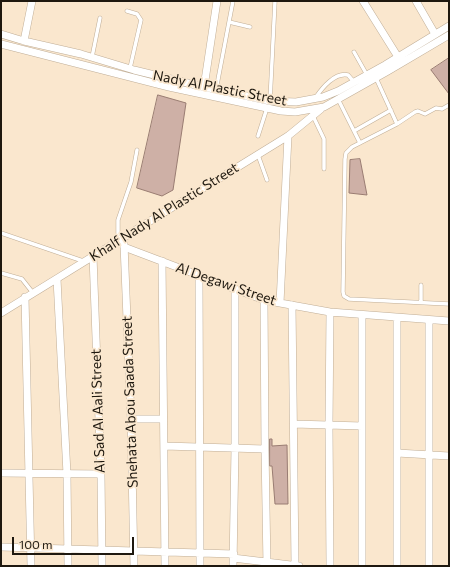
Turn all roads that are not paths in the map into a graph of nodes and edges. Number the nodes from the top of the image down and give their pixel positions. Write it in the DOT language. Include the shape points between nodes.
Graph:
graph roads {
  1 [pos="32,1"];
  2 [pos="217,1"];
  3 [pos="233,1"];
  4 [pos="275,1"];
  5 [pos="363,1"];
  6 [pos="416,1"];
  7 [pos="127,12"];
  8 [pos="100,18"];
  9 [pos="229,22"];
  10 [pos="449,26"];
  11 [pos="250,27"];
  12 [pos="1,34"];
  13 [pos="435,34"];
  14 [pos="449,36"];
  15 [pos="24,41"];
  16 [pos="1,44"];
  17 [pos="354,52"];
  18 [pos="92,57"];
  19 [pos="398,57"];
  20 [pos="130,68"];
  21 [pos="367,75"];
  22 [pos="376,78"];
  23 [pos="354,82"];
  24 [pos="204,88"];
  25 [pos="216,90"];
  26 [pos="315,99"];
  27 [pos="338,99"];
  28 [pos="270,100"];
  29 [pos="449,105"];
  30 [pos="324,107"];
  31 [pos="267,108"];
  32 [pos="391,110"];
  33 [pos="313,116"];
  34 [pos="397,124"];
  35 [pos="354,131"];
  36 [pos="258,136"];
  37 [pos="288,136"];
  38 [pos="360,143"];
  39 [pos="137,150"];
  40 [pos="258,154"];
  41 [pos="324,168"];
  42 [pos="267,180"];
  43 [pos="1,233"];
  44 [pos="120,240"];
  45 [pos="124,247"];
  46 [pos="93,256"];
  47 [pos="84,261"];
  48 [pos="162,261"];
  49 [pos="1,273"];
  50 [pos="198,276"];
  51 [pos="57,279"];
  52 [pos="421,285"];
  53 [pos="235,289"];
  54 [pos="33,293"];
  55 [pos="25,297"];
  56 [pos="264,300"];
  57 [pos="421,302"];
  58 [pos="280,303"];
  59 [pos="449,304"];
  60 [pos="292,305"];
  61 [pos="330,312"];
  62 [pos="1,313"];
  63 [pos="362,316"];
  64 [pos="397,318"];
  65 [pos="429,320"];
  66 [pos="449,321"];
  67 [pos="131,419"];
  68 [pos="163,419"];
  69 [pos="294,424"];
  70 [pos="329,425"];
  71 [pos="362,426"];
  72 [pos="164,446"];
  73 [pos="199,447"];
  74 [pos="235,448"];
  75 [pos="265,449"];
  76 [pos="397,453"];
  77 [pos="428,455"];
  78 [pos="449,456"];
  79 [pos="1,473"];
  80 [pos="29,473"];
  81 [pos="66,474"];
  82 [pos="100,474"];
  83 [pos="1,547"];
  84 [pos="30,548"];
  85 [pos="68,549"];
  86 [pos="102,550"];
  87 [pos="133,551"];
  88 [pos="165,552"];
  89 [pos="199,553"];
  90 [pos="233,559"];
  91 [pos="267,564"];
  92 [pos="31,566"];
  93 [pos="68,566"];
  94 [pos="102,566"];
  95 [pos="134,566"];
  96 [pos="165,566"];
  97 [pos="200,566"];
  98 [pos="297,566"];
  99 [pos="330,566"];
  100 [pos="362,566"];
  101 [pos="397,566"];
  102 [pos="429,566"];
  1 -- 15 [label="street"];
  2 -- 24 [label="street"];
  3 -- 9 [label="lane"];
  4 -- 28 [label="lane"];
  5 -- 19 [label="street"];
  6 -- 13 [label="street"];
  7 -- 20 [label="lane" via="137,14 141,20"];
  8 -- 18 [label="lane"];
  9 -- 11 [label="lane"];
  9 -- 25 [label="lane"];
  10 -- 13 [label="street, Nady Al Plastic Street"];
  12 -- 15 [label="street, Nady Al Plastic Street"];
  13 -- 19 [label="street, Nady Al Plastic Street"];
  14 -- 22 [label="street, Nady Al Plastic Street"];
  15 -- 18 [label="street, Nady Al Plastic Street"];
  16 -- 31 [label="street, Nady Al Plastic Street" via="169,88"];
  17 -- 21 [label="lane"];
  18 -- 20 [label="street, Nady Al Plastic Street"];
  19 -- 21 [label="street, Nady Al Plastic Street"];
  20 -- 24 [label="street, Nady Al Plastic Street"];
  21 -- 23 [label="street, Nady Al Plastic Street"];
  22 -- 27 [label="street, Nady Al Plastic Street"];
  22 -- 32 [label="lane"];
  23 -- 26 [label="street, Nady Al Plastic Street"];
  23 -- 26 [label="lane" via="348,75 342,75 325,84"];
  24 -- 25 [label="street, Nady Al Plastic Street"];
  25 -- 28 [label="street, Nady Al Plastic Street"];
  26 -- 28 [label="street, Nady Al Plastic Street" via="296,102"];
  27 -- 30 [label="street, Nady Al Plastic Street"];
  27 -- 35 [label="lane"];
  29 -- 34 [label="lane" via="425,114 417,112"];
  30 -- 31 [label="street, Nady Al Plastic Street" via="295,112"];
  30 -- 33 [label="street, Khalf Nady Al Plastic Street"];
  31 -- 36 [label="lane"];
  32 -- 34 [label="lane"];
  32 -- 35 [label="lane"];
  33 -- 37 [label="street, Khalf Nady Al Plastic Street"];
  33 -- 41 [label="lane" via="324,139"];
  34 -- 38 [label="lane"];
  35 -- 38 [label="lane"];
  37 -- 40 [label="street, Khalf Nady Al Plastic Street"];
  37 -- 58 [label="street"];
  38 -- 57 [label="lane" via="350,148 345,159 343,294 349,299"];
  39 -- 44 [label="lane" via="131,182 118,220"];
  40 -- 42 [label="lane"];
  40 -- 44 [label="street, Khalf Nady Al Plastic Street"];
  43 -- 47 [label="lane"];
  44 -- 45 [label="street, Shehata Abou Saada Street"];
  44 -- 46 [label="street, Khalf Nady Al Plastic Street"];
  45 -- 48 [label="street, Al Degawi Street"];
  45 -- 67 [label="street, Shehata Abou Saada Street"];
  46 -- 47 [label="street, Khalf Nady Al Plastic Street"];
  46 -- 82 [label="street, Al Sad Al Aali Street"];
  47 -- 51 [label="street, Khalf Nady Al Plastic Street"];
  48 -- 50 [label="street, Al Degawi Street"];
  48 -- 68 [label="street"];
  49 -- 54 [label="lane" via="22,279"];
  50 -- 53 [label="street, Al Degawi Street"];
  50 -- 73 [label="street"];
  51 -- 54 [label="street, Khalf Nady Al Plastic Street"];
  51 -- 81 [label="street"];
  52 -- 57 [label="lane"];
  53 -- 56 [label="street, Al Degawi Street"];
  53 -- 74 [label="street"];
  54 -- 55 [label="street, Khalf Nady Al Plastic Street"];
  55 -- 62 [label="street, Khalf Nady Al Plastic Street"];
  55 -- 80 [label="street"];
  56 -- 58 [label="street, Al Degawi Street"];
  56 -- 75 [label="street"];
  57 -- 59 [label="lane"];
  58 -- 60 [label="street, Al Degawi Street"];
  60 -- 61 [label="street, Al Degawi Street"];
  60 -- 69 [label="street"];
  61 -- 63 [label="street, Al Degawi Street"];
  61 -- 70 [label="street"];
  63 -- 64 [label="street, Al Degawi Street"];
  63 -- 71 [label="street"];
  64 -- 65 [label="street, Al Degawi Street"];
  64 -- 76 [label="street"];
  65 -- 66 [label="street, Al Degawi Street"];
  65 -- 77 [label="street"];
  67 -- 68 [label="street"];
  67 -- 87 [label="street, Shehata Abou Saada Street"];
  68 -- 72 [label="street"];
  69 -- 70 [label="street"];
  69 -- 98 [label="street"];
  70 -- 71 [label="street"];
  70 -- 99 [label="street"];
  71 -- 100 [label="street"];
  72 -- 73 [label="street"];
  72 -- 88 [label="street"];
  73 -- 74 [label="street"];
  73 -- 89 [label="street"];
  74 -- 75 [label="street"];
  74 -- 90 [label="street"];
  75 -- 91 [label="street"];
  76 -- 77 [label="street"];
  76 -- 101 [label="street"];
  77 -- 78 [label="street"];
  77 -- 102 [label="street"];
  79 -- 80 [label="street"];
  80 -- 81 [label="street"];
  80 -- 84 [label="street"];
  81 -- 82 [label="street"];
  81 -- 85 [label="street"];
  82 -- 86 [label="street, Al Sad Al Aali Street"];
  83 -- 84 [label="street"];
  84 -- 85 [label="street"];
  84 -- 92 [label="street"];
  85 -- 86 [label="street"];
  85 -- 93 [label="street"];
  86 -- 87 [label="street"];
  86 -- 94 [label="street, Al Sad Al Aali Street"];
  87 -- 88 [label="street"];
  87 -- 95 [label="street, Shehata Abou Saada Street"];
  88 -- 89 [label="street"];
  88 -- 96 [label="street"];
  89 -- 90 [label="street"];
  89 -- 97 [label="street"];
  90 -- 91 [label="street"];
  91 -- 98 [label="street"];
}
